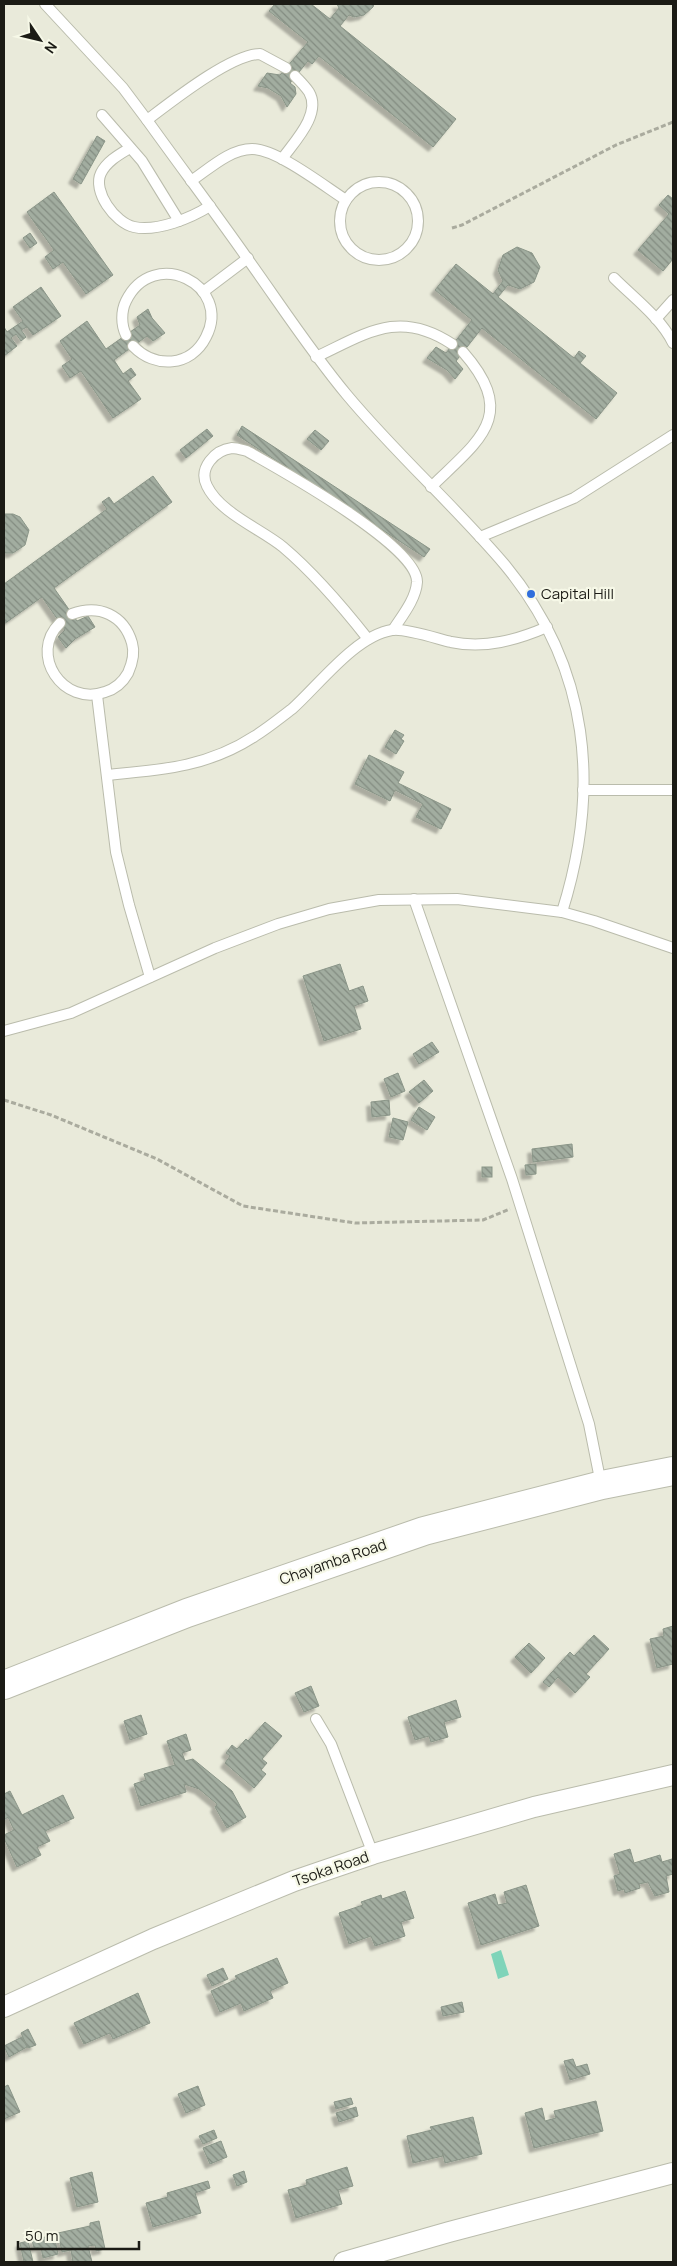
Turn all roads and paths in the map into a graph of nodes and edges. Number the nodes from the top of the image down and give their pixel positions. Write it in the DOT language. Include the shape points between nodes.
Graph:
graph roads {
  1 [pos="45,4"];
  2 [pos="286,68"];
  3 [pos="295,76"];
  4 [pos="102,115"];
  5 [pos="147,120"];
  6 [pos="673,122"];
  7 [pos="130,148"];
  8 [pos="282,159"];
  9 [pos="192,181"];
  10 [pos="346,200"];
  11 [pos="210,206"];
  12 [pos="179,221"];
  13 [pos="452,228"];
  14 [pos="248,258"];
  15 [pos="614,278"];
  16 [pos="203,292"];
  17 [pos="673,300"];
  18 [pos="656,319"];
  19 [pos="126,335"];
  20 [pos="452,344"];
  21 [pos="673,344"];
  22 [pos="133,346"];
  23 [pos="463,352"];
  24 [pos="316,357"];
  25 [pos="673,435"];
  26 [pos="431,487"];
  27 [pos="480,537"];
  28 [pos="72,614"];
  29 [pos="60,623"];
  30 [pos="547,627"];
  31 [pos="393,630"];
  32 [pos="368,639"];
  33 [pos="97,695"];
  34 [pos="107,775"];
  35 [pos="583,790"];
  36 [pos="673,790"];
  37 [pos="414,899"];
  38 [pos="562,912"];
  39 [pos="673,948"];
  40 [pos="150,977"];
  41 [pos="4,1032"];
  42 [pos="4,1100"];
  43 [pos="520,1205"];
  44 [pos="673,1471"];
  45 [pos="602,1485"];
  46 [pos="4,1685"];
  47 [pos="316,1719"];
  48 [pos="673,1774"];
  49 [pos="373,1854"];
  50 [pos="4,2007"];
  51 [pos="673,2173"];
  52 [pos="344,2262"];
  1 -- 5 [label="lane"];
  2 -- 5 [label="lane" via="260,54 241,59 211,74"];
  3 -- 8 [label="lane" via="309,92 312,110"];
  4 -- 7 [label="lane"];
  5 -- 9 [label="lane"];
  6 -- 13 [label="path" via="616,145"];
  7 -- 12 [label="lane" via="142,161"];
  7 -- 12 [label="lane" via="100,174 104,198 114,214 134,227 148,228"];
  8 -- 9 [label="lane" via="251,149 223,159"];
  8 -- 10 [label="lane"];
  9 -- 11 [label="lane"];
  10 -- 10 [label="lane" via="357,189 370,183 386,182 400,188 408,194 417,212 417,232 406,249 388,259 378,260 359,254 345,239 342,230 340,220"];
  11 -- 12 [label="lane"];
  11 -- 14 [label="lane"];
  14 -- 16 [label="lane"];
  14 -- 24 [label="lane"];
  15 -- 18 [label="lane"];
  16 -- 19 [label="lane" via="181,275 167,273 141,282 124,304 122,318"];
  16 -- 22 [label="lane" via="209,304 209,332 193,354 166,362 140,354"];
  17 -- 18 [label="lane"];
  18 -- 21 [label="lane" via="669,333"];
  20 -- 24 [label="lane" via="426,330 392,326 374,330"];
  23 -- 26 [label="lane" via="488,390 490,419 474,445"];
  24 -- 26 [label="lane"];
  25 -- 27 [label="lane" via="574,498"];
  26 -- 27 [label="lane"];
  27 -- 30 [label="lane" via="530,599"];
  28 -- 33 [label="lane" via="101,610 128,630 133,646 126,678 113,689"];
  29 -- 33 [label="lane" via="49,642 48,659 54,675 65,687 81,695"];
  30 -- 31 [label="lane" via="502,643 476,644"];
  30 -- 35 [label="lane" via="560,654 580,722"];
  31 -- 32 [label="lane"];
  31 -- 32 [label="lane" via="412,599 417,582 413,569 402,554 344,510 247,451 233,448 220,452 207,463 204,475 207,486 233,514 282,546 297,560 338,600"];
  32 -- 34 [label="lane" via="291,709 255,736 211,759 177,768"];
  33 -- 34 [label="lane"];
  34 -- 40 [label="lane" via="116,852 128,906"];
  35 -- 36 [label="lane"];
  35 -- 38 [label="lane" via="580,838"];
  37 -- 38 [label="lane" via="457,899"];
  37 -- 40 [label="lane" via="379,900 304,916 215,948"];
  37 -- 43 [label="lane"];
  38 -- 39 [label="lane"];
  40 -- 41 [label="lane" via="72,1014"];
  42 -- 43 [label="path" via="51,1115 157,1159 243,1206 370,1223 483,1220"];
  43 -- 45 [label="lane" via="589,1424"];
  44 -- 45 [label="main road, Chayamba Road"];
  45 -- 46 [label="main road, Chayamba Road" via="424,1531 187,1613"];
  47 -- 49 [label="lane" via="331,1744"];
  48 -- 49 [label="street, Tsoka Road" via="534,1807"];
  49 -- 50 [label="street, Tsoka Road" via="285,1884 153,1939"];
  51 -- 52 [label="street"];
}
